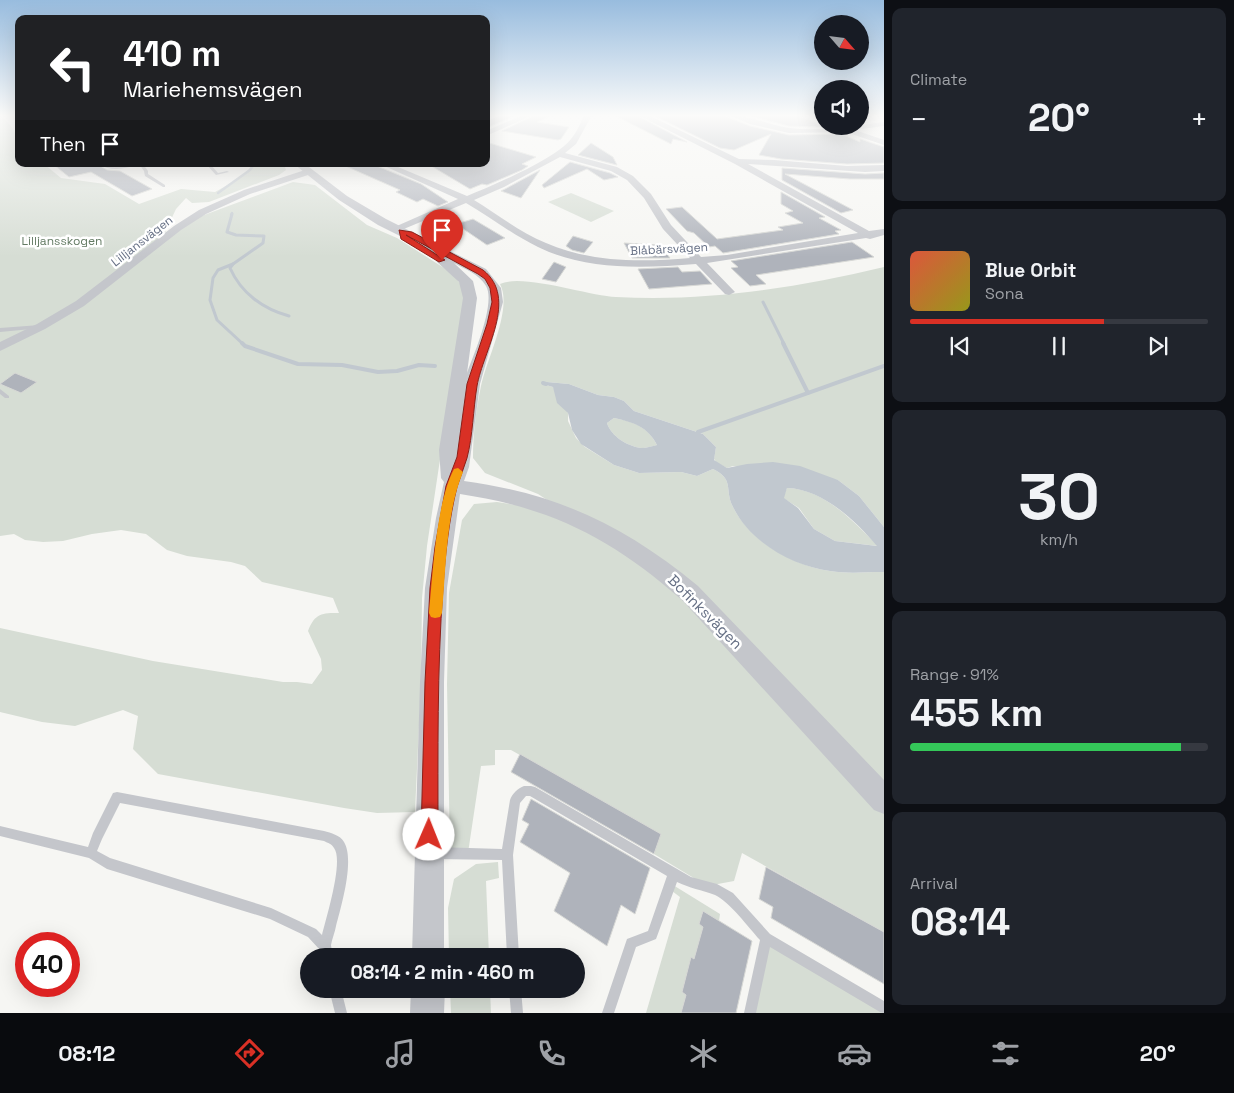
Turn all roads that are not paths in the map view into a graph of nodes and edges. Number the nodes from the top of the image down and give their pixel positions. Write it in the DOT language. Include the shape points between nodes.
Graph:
graph roads {
  1 [pos="544,162"];
  2 [pos="591,162"];
  3 [pos="738,162"];
  4 [pos="773,162"];
  5 [pos="107,167"];
  6 [pos="121,167"];
  7 [pos="143,167"];
  8 [pos="211,167"];
  9 [pos="302,167"];
  10 [pos="397,167"];
  11 [pos="394,168"];
  12 [pos="884,168"];
  13 [pos="227,172"];
  14 [pos="308,172"];
  15 [pos="164,186"];
  16 [pos="468,200"];
  17 [pos="398,230"];
  18 [pos="884,232"];
  19 [pos="870,236"];
  20 [pos="698,260"];
  21 [pos="729,292"];
  22 [pos="42,327"];
  23 [pos="0,330"];
  24 [pos="0,347"];
  25 [pos="0,391"];
  26 [pos="7,397"];
  27 [pos="452,486"];
  28 [pos="884,800"];
  29 [pos="0,831"];
  30 [pos="91,853"];
  31 [pos="429,853"];
  32 [pos="507,855"];
  33 [pos="674,874"];
  34 [pos="766,938"];
  35 [pos="324,948"];
  36 [pos="328,948"];
  37 [pos="428,948"];
  38 [pos="513,948"];
  39 [pos="337,998"];
  40 [pos="428,998"];
  41 [pos="516,998"];
  42 [pos="884,1008"];
  43 [pos="341,1013"];
  44 [pos="428,1013"];
  45 [pos="517,1013"];
  46 [pos="608,1013"];
  47 [pos="750,1013"];
  1 -- 16 [label="street"];
  2 -- 20 [label="street" via="630,178 648,196 667,227"];
  3 -- 19 [label="street"];
  4 -- 12 [label="street" via="848,170"];
  5 -- 6 [label="lane"];
  7 -- 15 [label="lane" via="146,175"];
  8 -- 13 [label="lane" via="217,174"];
  9 -- 14 [label="street"];
  10 -- 11 [label="street"];
  11 -- 16 [label="street, Blåbärsvägen"];
  14 -- 17 [label="street" via="343,198"];
  14 -- 22 [label="street, Lilljansvägen" via="250,191 200,214 95,294"];
  16 -- 17 [label="street"];
  16 -- 20 [label="street, Blåbärsvägen" via="541,245 573,256 634,264"];
  17 -- 27 [label="street" via="403,237 462,276 470,292 448,450"];
  17 -- 27 [label="street" via="481,272 494,288 496,302 472,384 460,467"];
  18 -- 19 [label="street, Blåbärsvägen"];
  19 -- 20 [label="street, Blåbärsvägen"];
  20 -- 21 [label="street"];
  22 -- 23 [label="lane"];
  22 -- 24 [label="street, Lilljansvägen"];
  25 -- 26 [label="lane"];
  27 -- 28 [label="street, Bofinksvägen" via="515,496 568,513 650,561 690,593"];
  27 -- 31 [label="street" via="436,588"];
  29 -- 30 [label="lane"];
  30 -- 35 [label="lane" via="108,863 271,914 312,933"];
  30 -- 36 [label="lane" via="117,797 324,836 336,841 341,848 342,859"];
  31 -- 32 [label="lane"];
  31 -- 37 [label="street"];
  32 -- 33 [label="lane" via="515,800 524,791 531,791"];
  32 -- 38 [label="lane"];
  33 -- 34 [label="lane" via="729,897"];
  33 -- 46 [label="lane" via="652,935 631,943"];
  34 -- 42 [label="lane"];
  34 -- 47 [label="lane"];
  39 -- 43 [label="lane"];
  40 -- 44 [label="street"];
  41 -- 45 [label="lane"];
}
